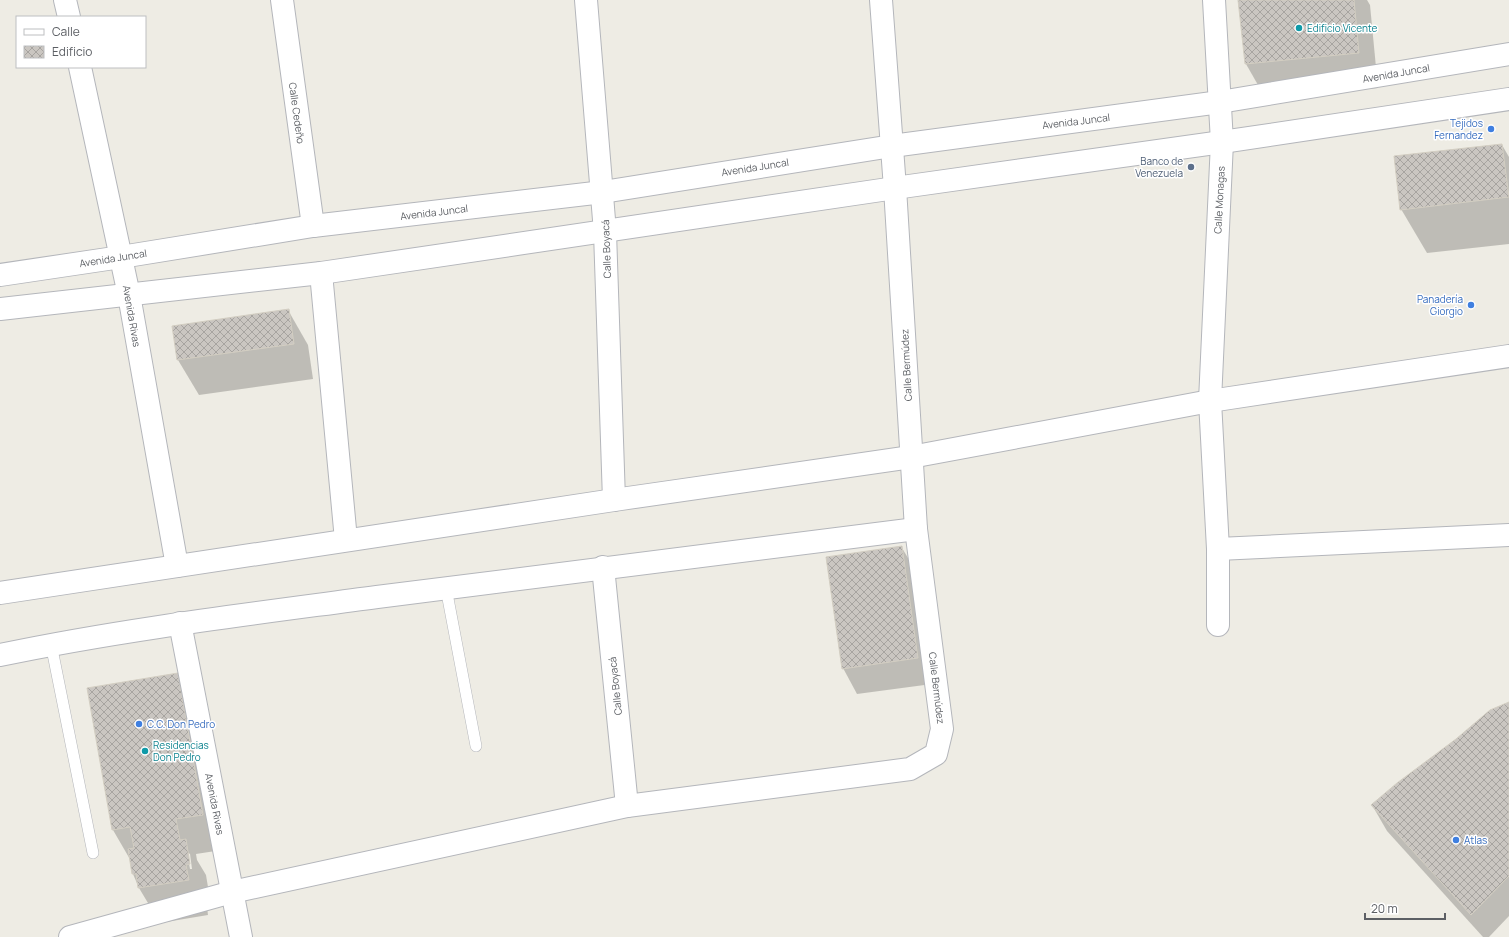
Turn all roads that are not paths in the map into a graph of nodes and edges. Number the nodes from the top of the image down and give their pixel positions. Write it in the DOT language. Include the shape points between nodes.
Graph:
graph roads {
  1 [pos="65,0"];
  2 [pos="282,0"];
  3 [pos="586,0"];
  4 [pos="881,0"];
  5 [pos="1214,0"];
  6 [pos="69,16"];
  7 [pos="1509,54"];
  8 [pos="80,68"];
  9 [pos="1509,99"];
  10 [pos="1220,102"];
  11 [pos="1222,142"];
  12 [pos="892,146"];
  13 [pos="895,188"];
  14 [pos="603,192"];
  15 [pos="313,226"];
  16 [pos="605,232"];
  17 [pos="121,258"];
  18 [pos="321,273"];
  19 [pos="0,275"];
  20 [pos="129,295"];
  21 [pos="0,309"];
  22 [pos="1509,356"];
  23 [pos="1210,400"];
  24 [pos="911,456"];
  25 [pos="614,500"];
  26 [pos="916,529"];
  27 [pos="1509,535"];
  28 [pos="346,540"];
  29 [pos="1218,549"];
  30 [pos="177,566"];
  31 [pos="603,567"];
  32 [pos="446,588"];
  33 [pos="0,593"];
  34 [pos="180,623"];
  35 [pos="1218,625"];
  36 [pos="51,644"];
  37 [pos="0,655"];
  38 [pos="476,746"];
  39 [pos="627,806"];
  40 [pos="93,853"];
  41 [pos="232,892"];
  42 [pos="70,937"];
  43 [pos="241,937"];
  1 -- 6 [label="street"];
  2 -- 15 [label="street, Calle Cedeño"];
  3 -- 14 [label="street, Calle Boyacá"];
  4 -- 12 [label="street, Calle Bermúdez"];
  5 -- 10 [label="street, Calle Monagas"];
  7 -- 10 [label="street, Avenida Juncal"];
  8 -- 17 [label="street, Avenida Rivas"];
  9 -- 11 [label="street"];
  10 -- 11 [label="street, Calle Monagas"];
  10 -- 12 [label="street, Avenida Juncal"];
  11 -- 13 [label="street"];
  11 -- 23 [label="street, Calle Monagas"];
  12 -- 13 [label="street, Calle Bermúdez"];
  12 -- 14 [label="street, Avenida Juncal"];
  13 -- 16 [label="street"];
  13 -- 24 [label="street, Calle Bermúdez"];
  14 -- 15 [label="street, Avenida Juncal"];
  14 -- 16 [label="street, Calle Boyacá"];
  15 -- 17 [label="street, Avenida Juncal"];
  16 -- 18 [label="street"];
  16 -- 25 [label="street, Calle Boyacá"];
  17 -- 19 [label="street, Avenida Juncal"];
  17 -- 20 [label="street, Avenida Rivas"];
  18 -- 20 [label="street"];
  18 -- 28 [label="street"];
  20 -- 21 [label="street"];
  20 -- 30 [label="street, Avenida Rivas"];
  22 -- 23 [label="street"];
  23 -- 24 [label="street"];
  23 -- 29 [label="street, Calle Monagas"];
  24 -- 25 [label="street"];
  24 -- 26 [label="street, Calle Bermúdez"];
  25 -- 28 [label="street"];
  26 -- 31 [label="street"];
  26 -- 39 [label="street, Calle Bermúdez" via="942,729 936,754 910,769"];
  27 -- 29 [label="street"];
  28 -- 30 [label="street"];
  29 -- 35 [label="street, Calle Monagas"];
  30 -- 33 [label="street"];
  31 -- 32 [label="street"];
  31 -- 39 [label="street, Calle Boyacá"];
  32 -- 34 [label="street"];
  32 -- 38 [label="lane"];
  34 -- 36 [label="street"];
  34 -- 41 [label="street, Avenida Rivas"];
  36 -- 37 [label="street"];
  36 -- 40 [label="lane"];
  39 -- 41 [label="street"];
  41 -- 42 [label="street"];
  41 -- 43 [label="street, Avenida Rivas"];
}
